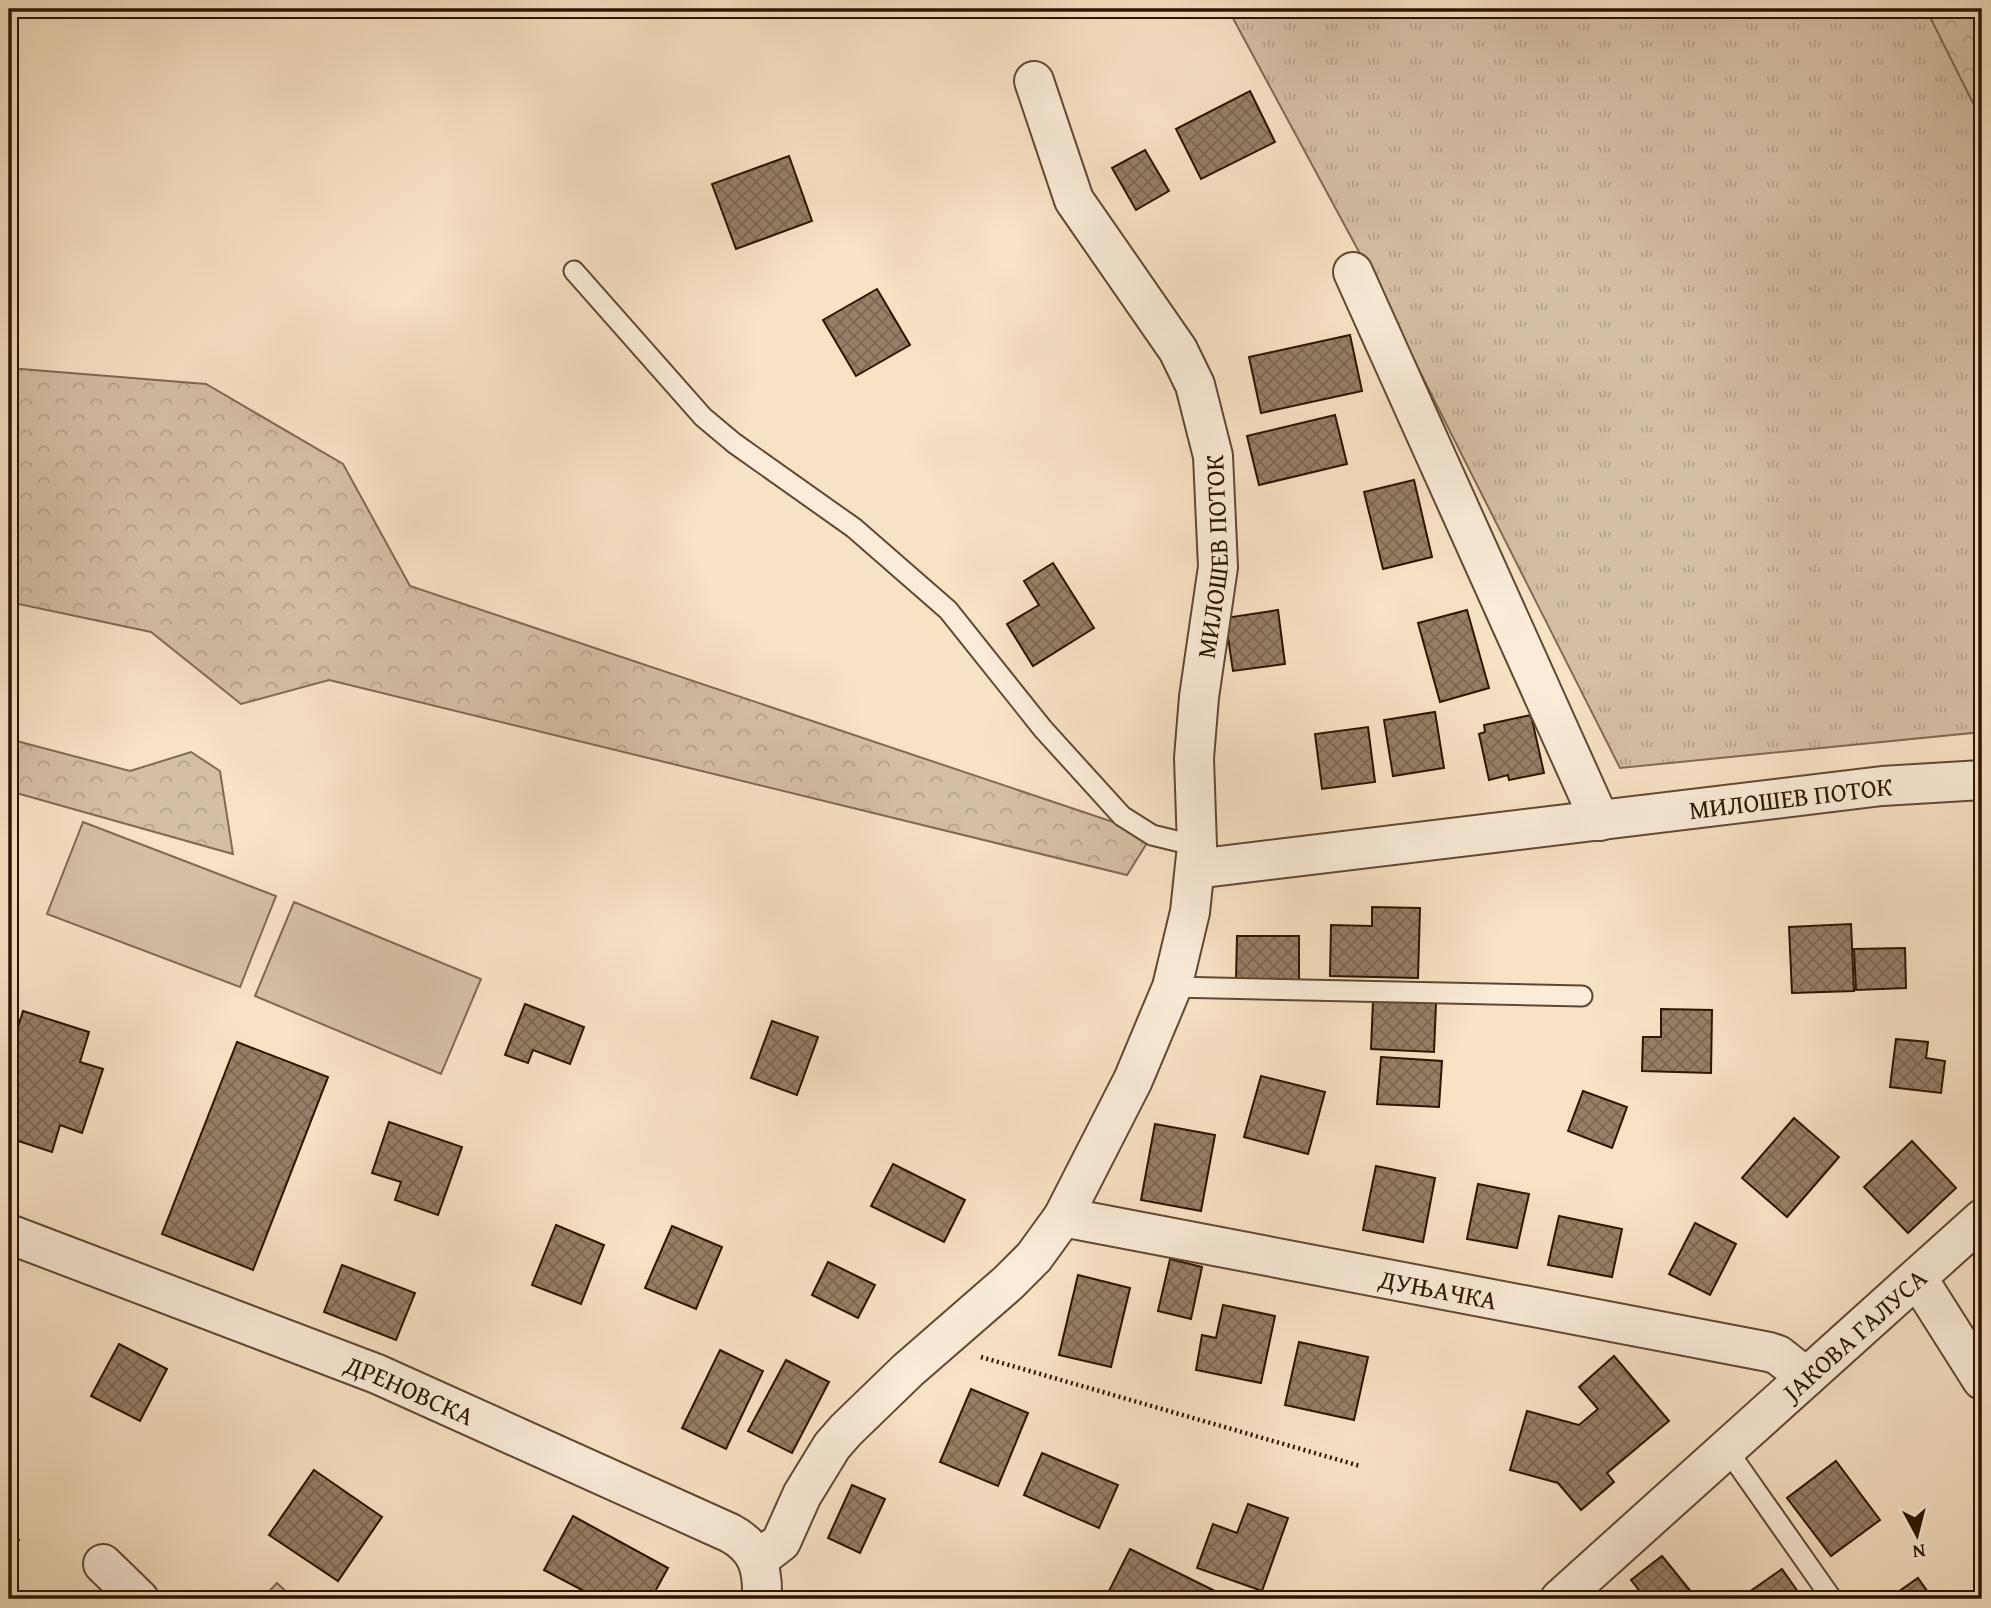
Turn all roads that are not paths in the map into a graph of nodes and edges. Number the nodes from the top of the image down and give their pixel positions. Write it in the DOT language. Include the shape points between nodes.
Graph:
graph roads {
  1 [pos="1034,81"];
  2 [pos="574,271"];
  3 [pos="1353,272"];
  4 [pos="1982,780"];
  5 [pos="1600,821"];
  6 [pos="1196,858"];
  7 [pos="1172,987"];
  8 [pos="1581,996"];
  9 [pos="1062,1217"];
  10 [pos="1982,1219"];
  11 [pos="9,1234"];
  12 [pos="1918,1279"];
  13 [pos="1806,1377"];
  14 [pos="1982,1380"];
  15 [pos="1726,1448"];
  16 [pos="759,1559"];
  17 [pos="103,1564"];
  18 [pos="139,1599"];
  19 [pos="762,1599"];
  20 [pos="1560,1599"];
  21 [pos="1832,1599"];
  1 -- 6 [label="street, МИЛОШЕВ ПОТОК" via="1074,200 1178,350 1195,385 1213,456 1218,567 1194,758"];
  2 -- 6 [label="lane" via="704,417 854,528 948,610 1043,729 1122,816"];
  3 -- 5 [label="street"];
  4 -- 5 [label="street, МИЛОШЕВ ПОТОК" via="1882,786"];
  5 -- 6 [label="street, МИЛОШЕВ ПОТОК"];
  6 -- 7 [label="street, МИЛОШЕВ ПОТОК" via="1191,912"];
  7 -- 8 [label="lane"];
  7 -- 9 [label="street, МИЛОШЕВ ПОТОК" via="1133,1080"];
  9 -- 13 [label="street, ДУЊАЧКА" via="1769,1352"];
  9 -- 16 [label="street, МИЛОШЕВ ПОТОК" via="1034,1257 859,1415 832,1446 802,1495 781,1542"];
  10 -- 12 [label="street, ЈАКОВА ГАЛУСА"];
  11 -- 16 [label="street, ДРЕНОВСКА" via="377,1374 730,1533"];
  12 -- 13 [label="street, ЈАКОВА ГАЛУСА"];
  12 -- 14 [label="street"];
  13 -- 15 [label="street, ЈАКОВА ГАЛУСА"];
  15 -- 20 [label="street, ЈАКОВА ГАЛУСА"];
  15 -- 21 [label="lane"];
  16 -- 19 [label="street"];
  17 -- 18 [label="street"];
}
